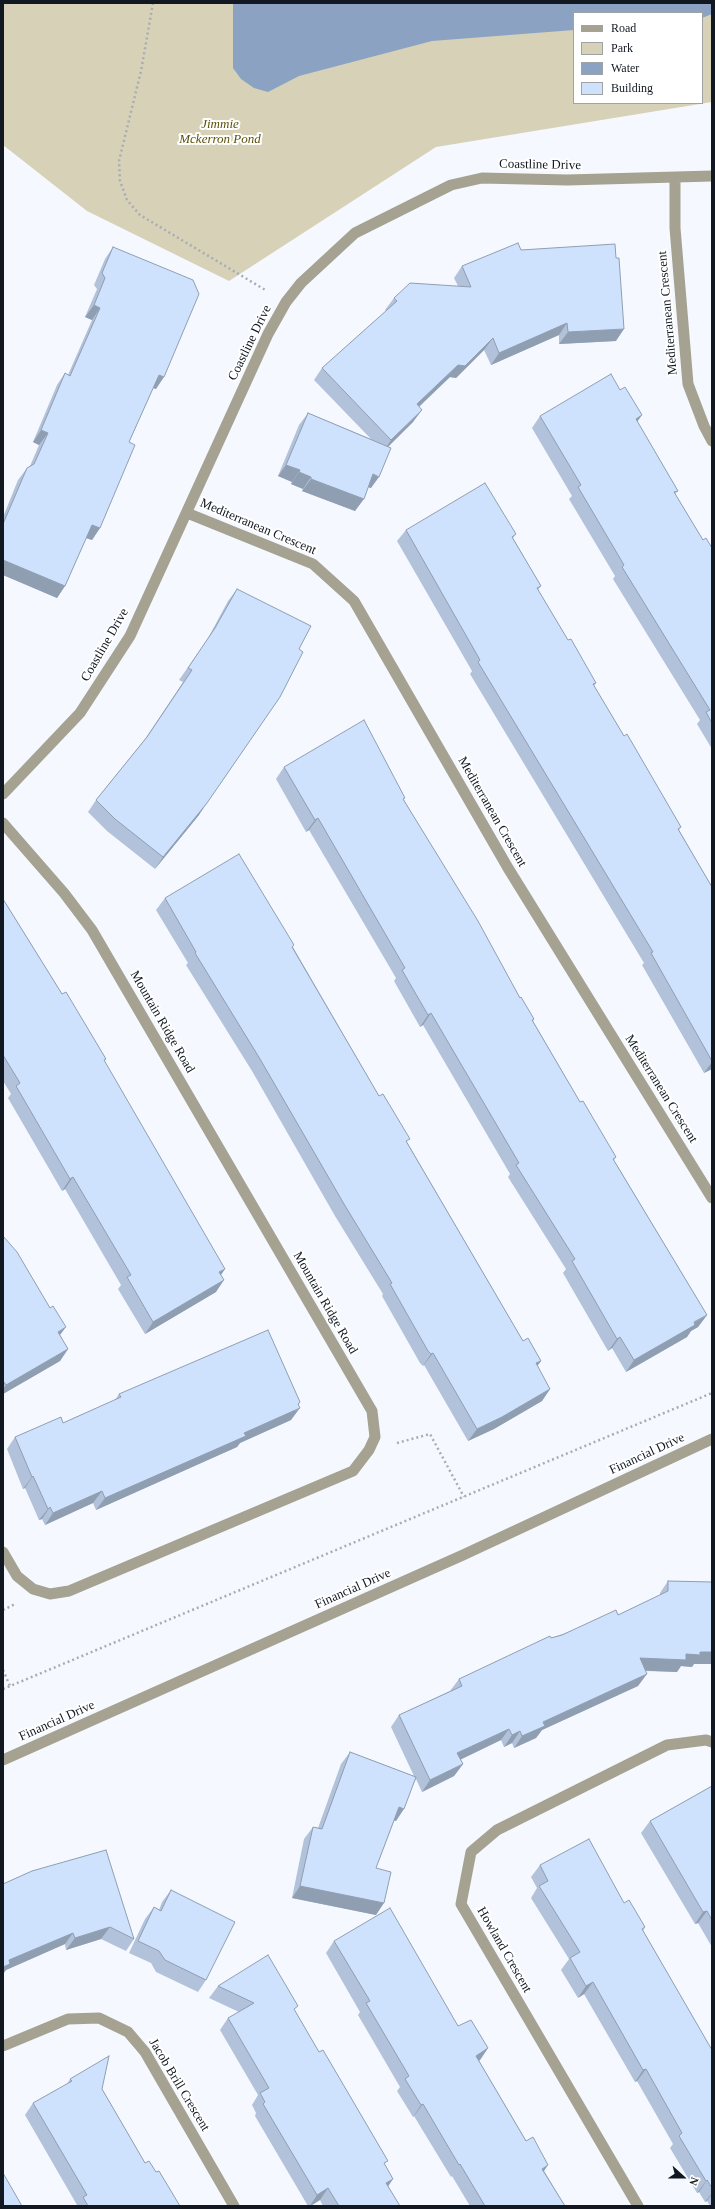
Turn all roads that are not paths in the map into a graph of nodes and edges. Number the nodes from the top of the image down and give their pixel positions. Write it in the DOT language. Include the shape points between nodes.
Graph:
graph roads {
  1 [pos="712,176"];
  2 [pos="675,179"];
  3 [pos="712,441"];
  4 [pos="187,513"];
  5 [pos="3,794"];
  6 [pos="3,823"];
  7 [pos="712,1198"];
  8 [pos="712,1439"];
  9 [pos="3,1552"];
  10 [pos="712,1742"];
  11 [pos="3,1760"];
  12 [pos="3,2046"];
  13 [pos="234,2206"];
  14 [pos="638,2206"];
  1 -- 2 [label="street, Coastline Drive"];
  2 -- 3 [label="street, Mediterranean Crescent" via="675,228 688,384"];
  2 -- 4 [label="street, Coastline Drive" via="482,178 451,184 355,233 301,283 286,302 268,334"];
  4 -- 5 [label="street, Coastline Drive" via="130,636 80,713"];
  4 -- 7 [label="street, Mediterranean Crescent" via="313,564 354,601 508,868"];
  6 -- 9 [label="street, Mountain Ridge Road" via="64,892 92,930 372,1411 375,1437 369,1450 352,1471 69,1591 50,1594 32,1589 17,1576"];
  8 -- 11 [label="street, Financial Drive" via="463,1555"];
  10 -- 14 [label="street, Howland Crescent" via="706,1740 667,1745 498,1830 471,1852 460,1904"];
  12 -- 13 [label="street, Jacob Brill Crescent" via="68,2019 99,2018 128,2032 145,2052"];
}
